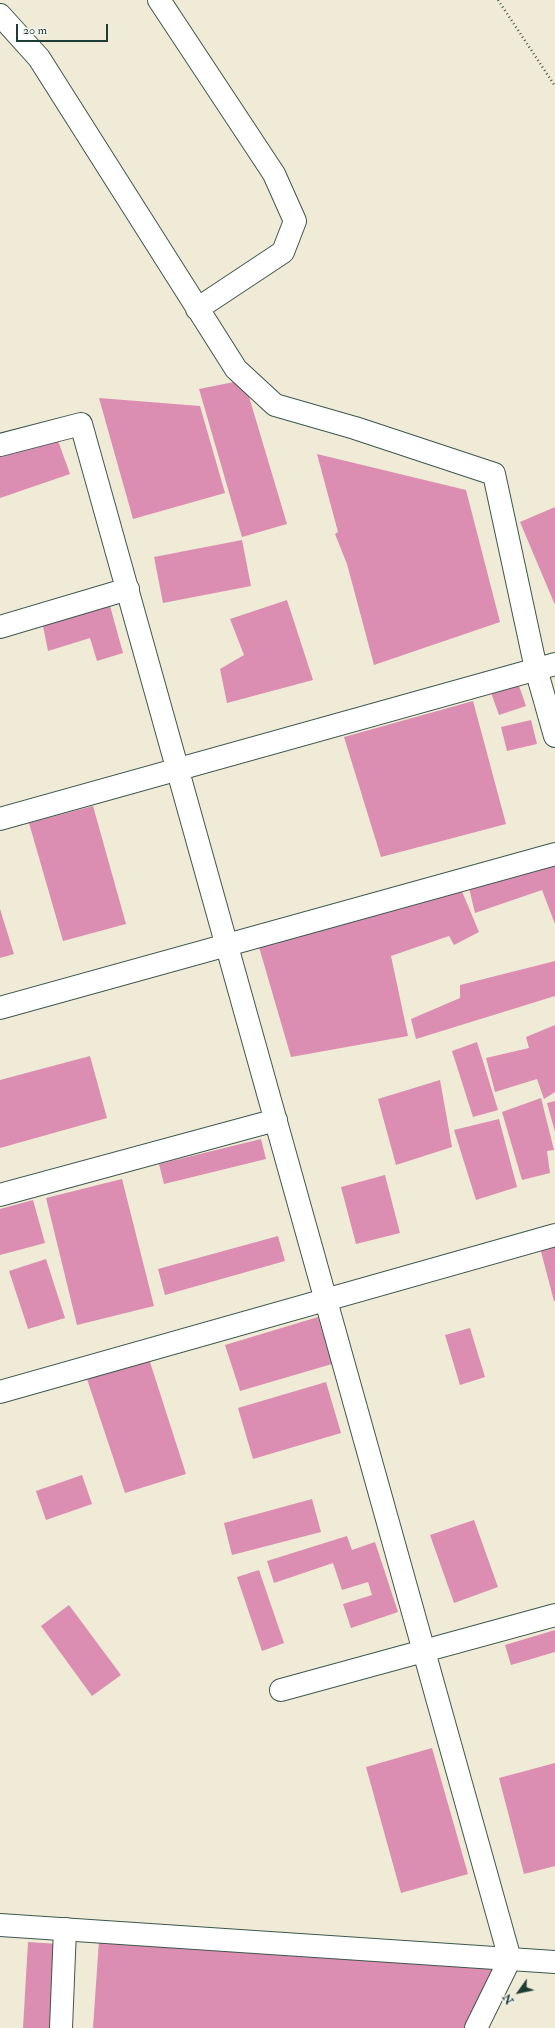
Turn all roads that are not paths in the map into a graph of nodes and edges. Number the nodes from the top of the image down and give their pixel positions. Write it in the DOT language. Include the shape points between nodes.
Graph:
graph roads {
  1 [pos="159,0"];
  2 [pos="0,15"];
  3 [pos="197,309"];
  4 [pos="0,445"];
  5 [pos="128,589"];
  6 [pos="0,627"];
  7 [pos="546,666"];
  8 [pos="555,736"];
  9 [pos="178,769"];
  10 [pos="0,819"];
  11 [pos="555,854"];
  12 [pos="227,945"];
  13 [pos="0,1008"];
  14 [pos="276,1120"];
  15 [pos="0,1195"];
  16 [pos="555,1235"];
  17 [pos="326,1300"];
  18 [pos="0,1392"];
  19 [pos="555,1615"];
  20 [pos="424,1651"];
  21 [pos="281,1690"];
  22 [pos="0,1925"];
  23 [pos="65,1929"];
  24 [pos="510,1958"];
  25 [pos="555,1962"];
  26 [pos="61,2028"];
  27 [pos="476,2028"];
  1 -- 3 [label="street" via="274,174 295,221 282,252"];
  2 -- 3 [label="street" via="39,58"];
  3 -- 7 [label="street" via="236,369 275,406 355,428 494,474"];
  4 -- 5 [label="street" via="81,424"];
  5 -- 6 [label="street"];
  5 -- 9 [label="street"];
  7 -- 8 [label="street"];
  7 -- 9 [label="street"];
  9 -- 10 [label="street"];
  9 -- 12 [label="street"];
  11 -- 12 [label="street"];
  12 -- 13 [label="street"];
  12 -- 14 [label="street"];
  14 -- 15 [label="street"];
  14 -- 17 [label="street"];
  16 -- 17 [label="street"];
  17 -- 18 [label="street"];
  17 -- 20 [label="street"];
  19 -- 20 [label="street"];
  20 -- 21 [label="street"];
  20 -- 24 [label="street"];
  22 -- 23 [label="street"];
  23 -- 24 [label="street"];
  23 -- 26 [label="street"];
  24 -- 25 [label="street"];
  24 -- 27 [label="street"];
}
